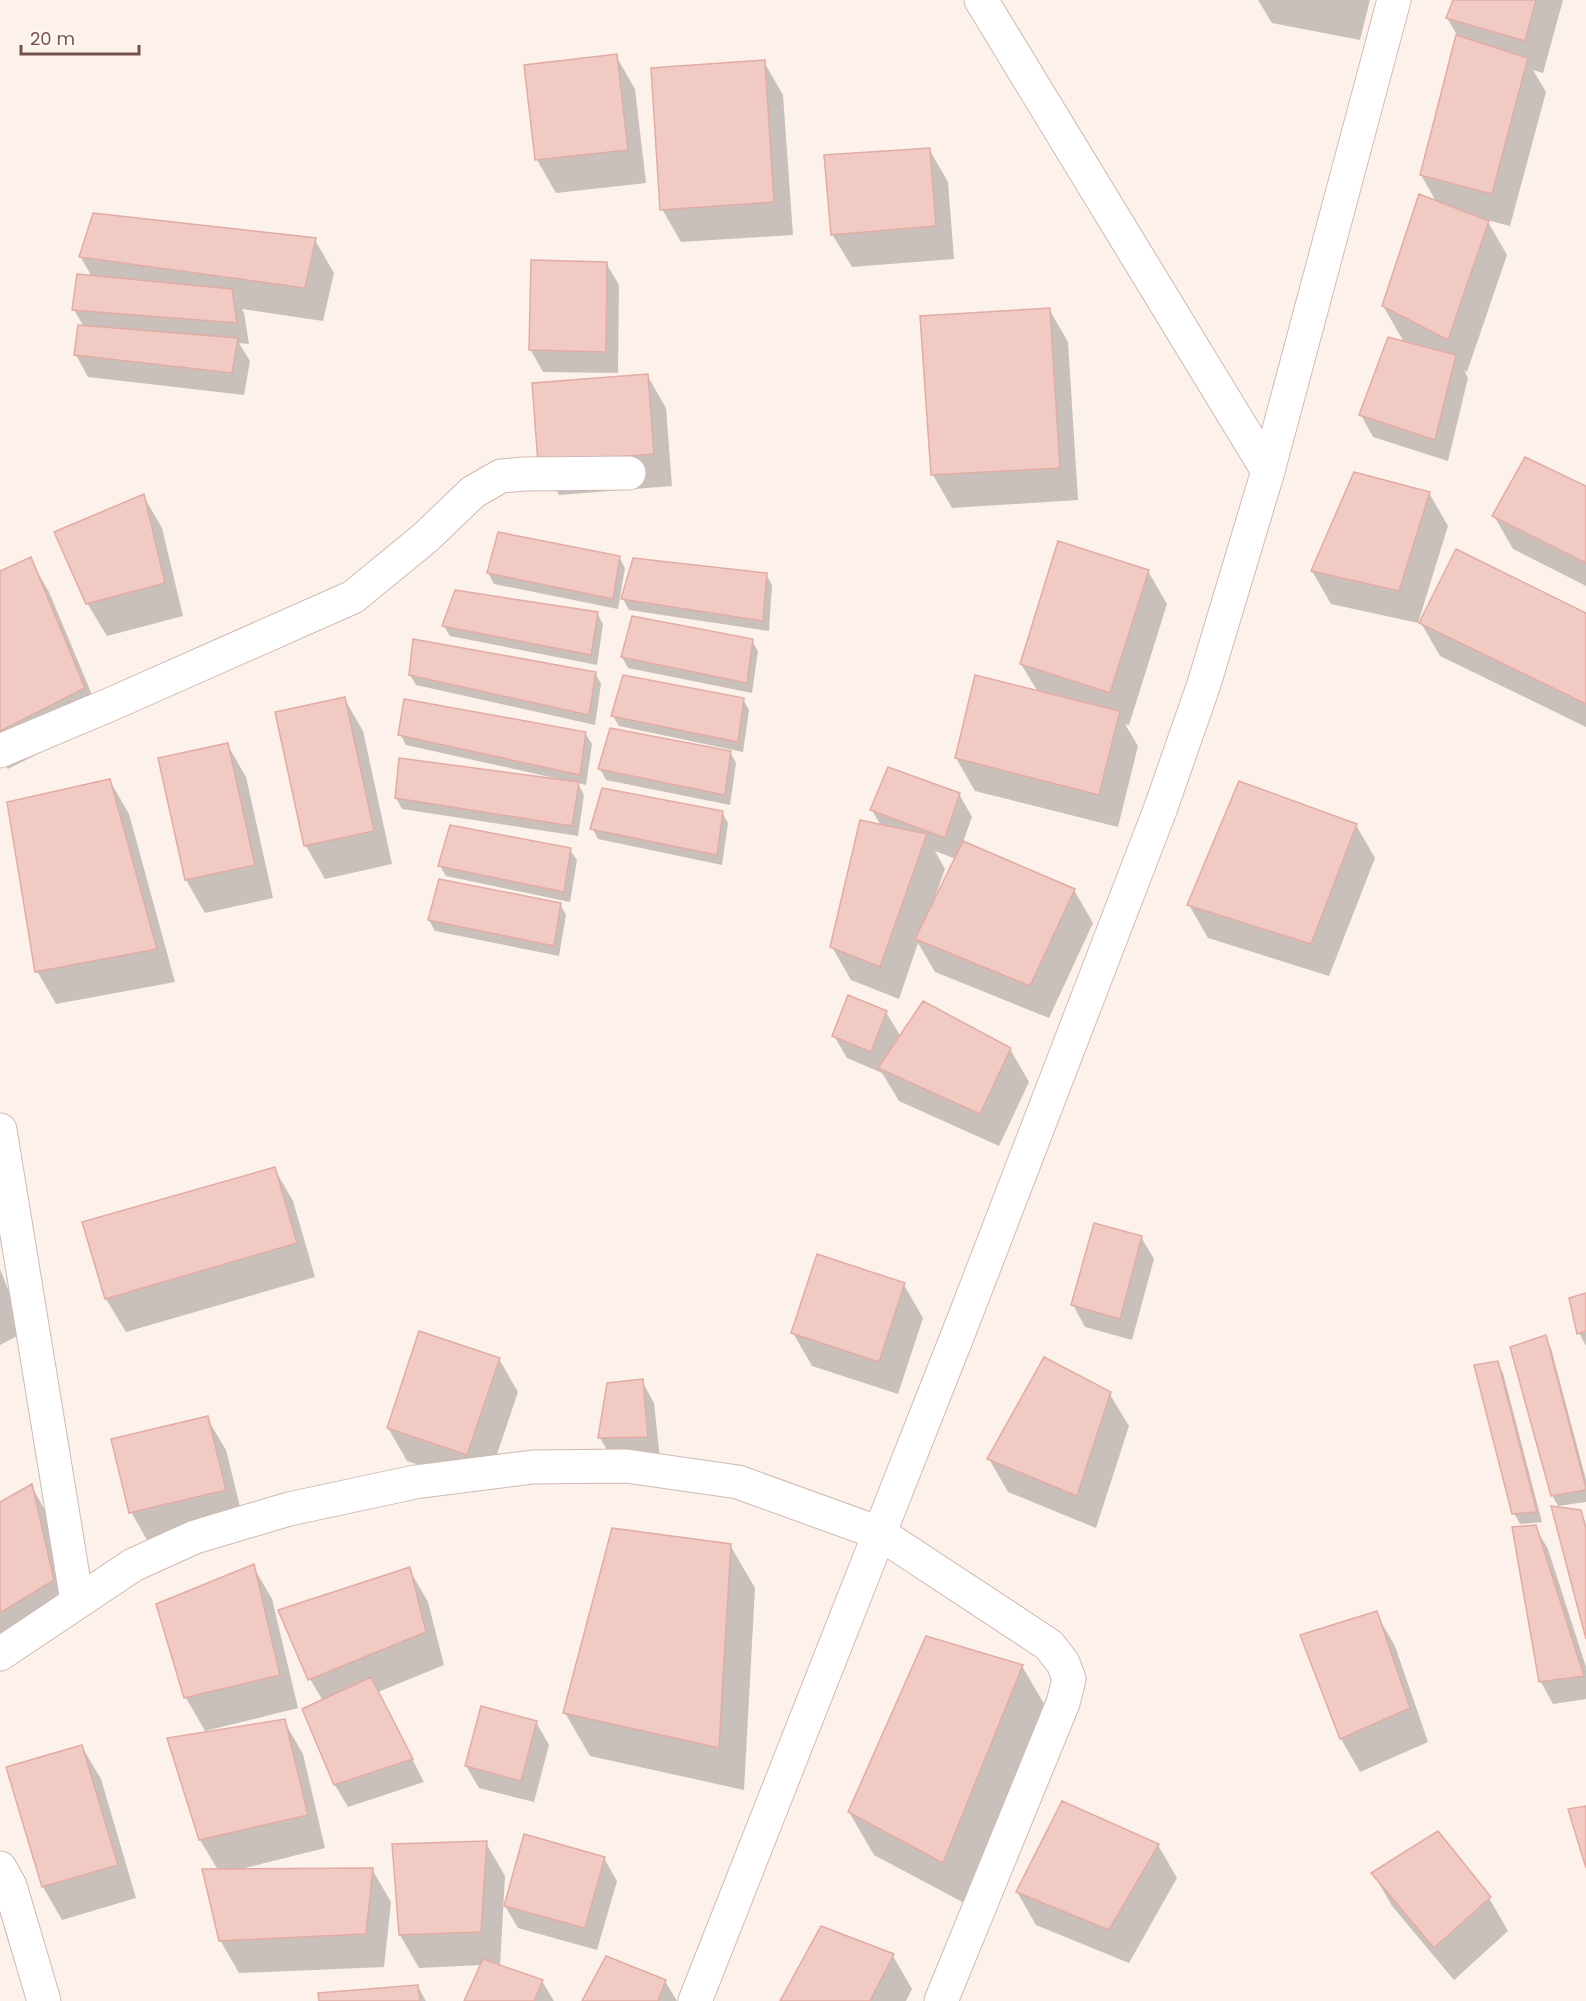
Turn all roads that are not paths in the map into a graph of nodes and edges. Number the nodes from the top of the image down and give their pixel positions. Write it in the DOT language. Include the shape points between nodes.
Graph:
graph roads {
  1 [pos="981,0"];
  2 [pos="1394,0"];
  3 [pos="1268,471"];
  4 [pos="629,473"];
  5 [pos="0,751"];
  6 [pos="0,1130"];
  7 [pos="879,1533"];
  8 [pos="77,1601"];
  9 [pos="0,1654"];
  10 [pos="0,1868"];
  11 [pos="44,2001"];
  12 [pos="696,2001"];
  13 [pos="941,2001"];
  1 -- 3 [label="street"];
  2 -- 3 [label="street"];
  3 -- 7 [label="street" via="1204,684 1160,810"];
  4 -- 5 [label="street" via="501,476 473,492 354,597"];
  6 -- 8 [label="street"];
  7 -- 8 [label="street" via="738,1482 626,1466 533,1467 415,1482 289,1509 195,1537 133,1565"];
  7 -- 12 [label="street"];
  7 -- 13 [label="street" via="1049,1645 1069,1679"];
  8 -- 9 [label="street"];
  10 -- 11 [label="street" via="10,1886"];
}
